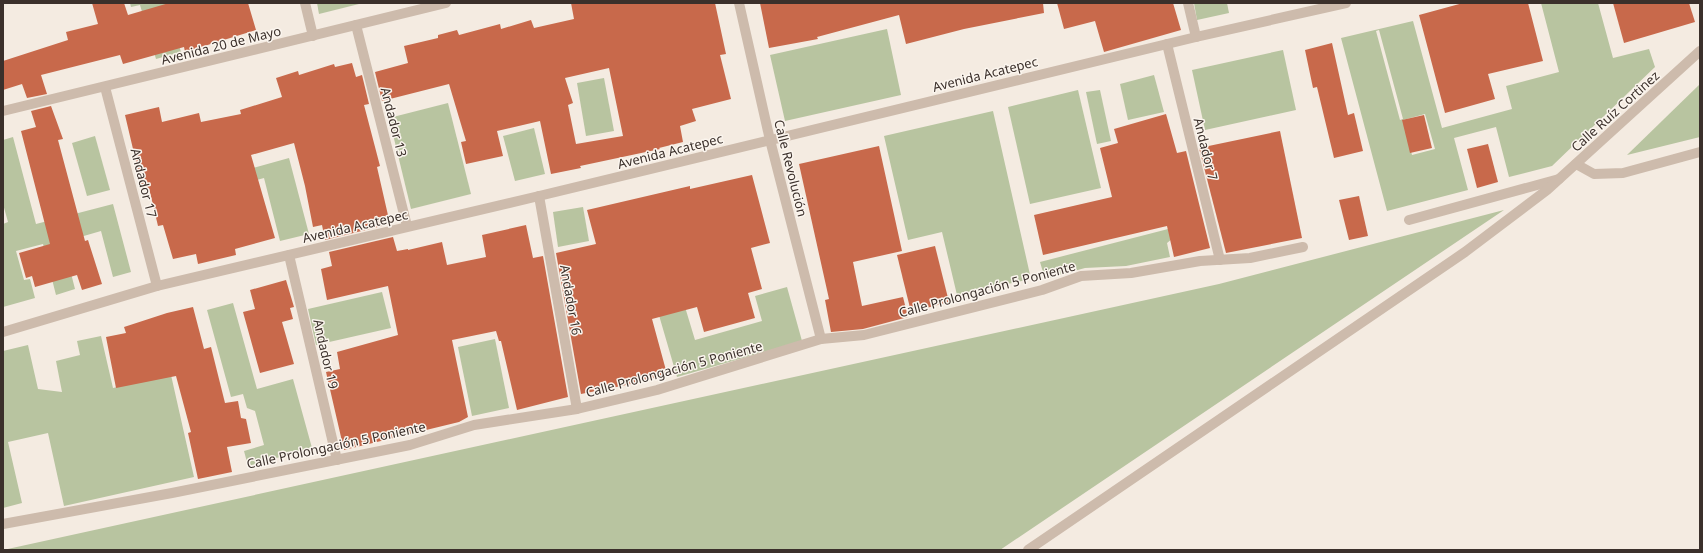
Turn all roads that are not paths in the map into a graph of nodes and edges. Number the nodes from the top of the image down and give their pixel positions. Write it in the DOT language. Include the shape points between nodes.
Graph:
graph roads {
  1 [pos="305,3"];
  2 [pos="446,3"];
  3 [pos="739,3"];
  4 [pos="1188,3"];
  5 [pos="1346,3"];
  6 [pos="356,25"];
  7 [pos="313,36"];
  8 [pos="1196,37"];
  9 [pos="1167,44"];
  10 [pos="1700,51"];
  11 [pos="105,87"];
  12 [pos="3,111"];
  13 [pos="770,140"];
  14 [pos="1700,152"];
  15 [pos="1576,164"];
  16 [pos="1559,179"];
  17 [pos="539,196"];
  18 [pos="1409,220"];
  19 [pos="407,226"];
  20 [pos="1303,247"];
  21 [pos="289,255"];
  22 [pos="1220,260"];
  23 [pos="157,286"];
  24 [pos="3,332"];
  25 [pos="821,339"];
  26 [pos="577,409"];
  27 [pos="338,460"];
  28 [pos="3,524"];
  29 [pos="1028,550"];
  1 -- 7 [label="street"];
  2 -- 6 [label="street, Avenida 20 de Mayo"];
  3 -- 13 [label="street, Calle Revolución"];
  4 -- 8 [label="street"];
  5 -- 8 [label="street, Avenida Acatepec"];
  6 -- 7 [label="street, Avenida 20 de Mayo"];
  6 -- 19 [label="street, Andador 13"];
  7 -- 11 [label="street, Avenida 20 de Mayo"];
  8 -- 9 [label="street, Avenida Acatepec"];
  9 -- 13 [label="street, Avenida Acatepec"];
  9 -- 22 [label="street, Andador 7"];
  10 -- 15 [label="street, Calle Ruíz Cortinez"];
  11 -- 12 [label="street, Avenida 20 de Mayo"];
  11 -- 23 [label="street, Andador 17"];
  13 -- 17 [label="street, Avenida Acatepec"];
  13 -- 25 [label="street, Calle Revolución"];
  14 -- 15 [label="street" via="1623,173 1594,174"];
  15 -- 16 [label="street, Calle Ruíz Cortinez"];
  16 -- 18 [label="street"];
  16 -- 29 [label="street, Calle Ruíz Cortinez" via="1465,252"];
  17 -- 19 [label="street, Avenida Acatepec"];
  17 -- 26 [label="street, Andador 16"];
  19 -- 21 [label="street, Avenida Acatepec"];
  20 -- 22 [label="street, Calle Prolongación 5 Poniente" via="1250,258"];
  21 -- 23 [label="street, Avenida Acatepec"];
  21 -- 27 [label="street, Andador 19"];
  22 -- 25 [label="street, Calle Prolongación 5 Poniente" via="1131,273 1082,276 1042,290 864,335"];
  23 -- 24 [label="street, Avenida Acatepec"];
  25 -- 26 [label="street, Calle Prolongación 5 Poniente" via="657,390"];
  26 -- 27 [label="street, Calle Prolongación 5 Poniente" via="474,425 410,445"];
  27 -- 28 [label="street, Calle Prolongación 5 Poniente" via="172,494"];
}
